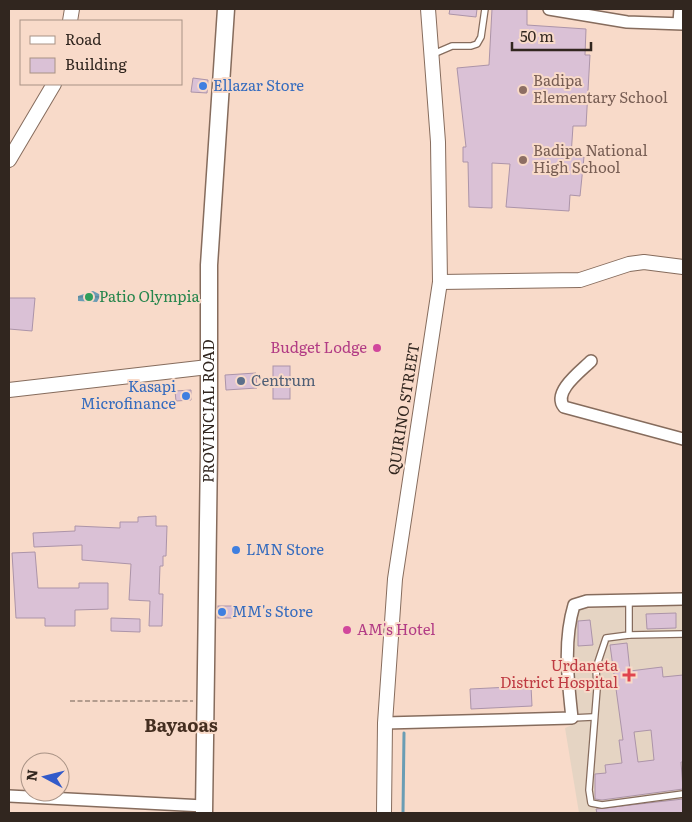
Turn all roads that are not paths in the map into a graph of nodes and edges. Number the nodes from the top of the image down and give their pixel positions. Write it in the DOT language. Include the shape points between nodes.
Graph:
graph roads {
  1 [pos="226,9"];
  2 [pos="428,9"];
  3 [pos="485,9"];
  4 [pos="549,9"];
  5 [pos="680,9"];
  6 [pos="681,24"];
  7 [pos="431,55"];
  8 [pos="53,85"];
  9 [pos="9,160"];
  10 [pos="683,267"];
  11 [pos="440,282"];
  12 [pos="591,361"];
  13 [pos="208,368"];
  14 [pos="9,390"];
  15 [pos="683,439"];
  16 [pos="683,599"];
  17 [pos="629,600"];
  18 [pos="683,634"];
  19 [pos="628,635"];
  20 [pos="593,717"];
  21 [pos="572,718"];
  22 [pos="385,723"];
  23 [pos="683,794"];
  24 [pos="9,796"];
  25 [pos="204,810"];
  26 [pos="384,813"];
  1 -- 13 [label="main road, PROVINCIAL ROAD" via="209,265"];
  2 -- 7 [label="street, QUIRINO STREET"];
  3 -- 7 [label="lane" via="477,44 452,46"];
  4 -- 6 [label="street" via="627,22"];
  5 -- 6 [label="street"];
  7 -- 11 [label="street, QUIRINO STREET" via="438,142"];
  8 -- 9 [label="street"];
  10 -- 11 [label="street" via="644,262 580,280"];
  11 -- 22 [label="street, QUIRINO STREET" via="397,570"];
  12 -- 15 [label="street" via="564,390 560,397 564,407"];
  13 -- 14 [label="street"];
  13 -- 25 [label="main road, PROVINCIAL ROAD"];
  16 -- 17 [label="street"];
  17 -- 19 [label="lane"];
  17 -- 21 [label="street" via="574,604 567,632"];
  18 -- 19 [label="lane"];
  19 -- 20 [label="lane" via="606,638 596,668"];
  20 -- 21 [label="lane"];
  20 -- 23 [label="lane" via="591,803 602,806"];
  21 -- 22 [label="street"];
  22 -- 26 [label="street, QUIRINO STREET"];
  24 -- 25 [label="street"];
}
